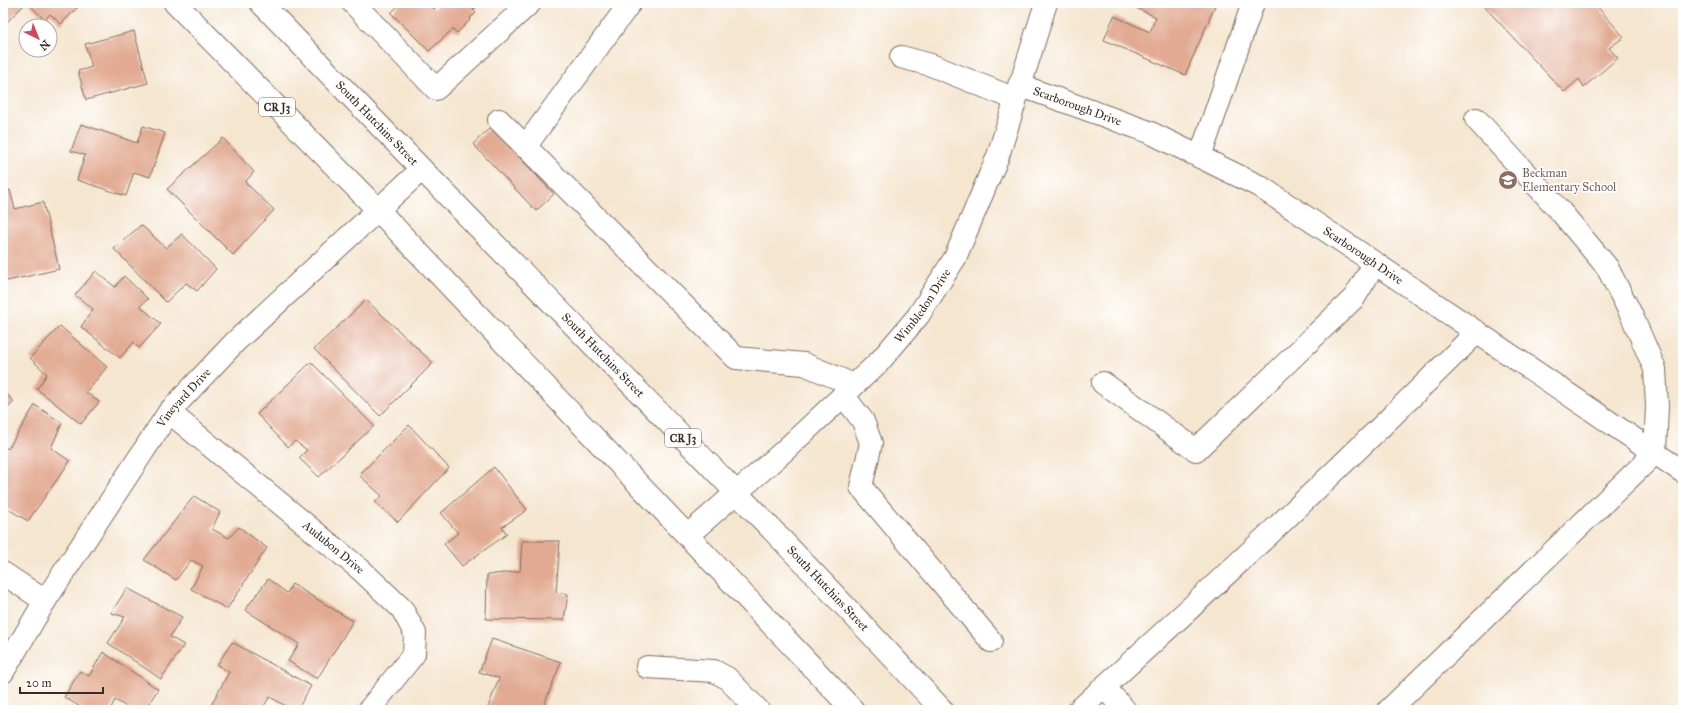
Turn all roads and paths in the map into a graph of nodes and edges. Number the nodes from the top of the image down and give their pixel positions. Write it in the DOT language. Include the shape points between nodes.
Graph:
graph roads {
  1 [pos="175,3"];
  2 [pos="261,3"];
  3 [pos="353,3"];
  4 [pos="530,3"];
  5 [pos="630,3"];
  6 [pos="1046,3"];
  7 [pos="1254,3"];
  8 [pos="901,57"];
  9 [pos="1017,92"];
  10 [pos="1476,119"];
  11 [pos="499,120"];
  12 [pos="526,147"];
  13 [pos="1200,157"];
  14 [pos="421,170"];
  15 [pos="378,210"];
  16 [pos="1376,263"];
  17 [pos="1477,332"];
  18 [pos="1103,383"];
  19 [pos="848,390"];
  20 [pos="169,412"];
  21 [pos="1655,453"];
  22 [pos="1683,472"];
  23 [pos="736,492"];
  24 [pos="688,535"];
  25 [pos="3,573"];
  26 [pos="45,602"];
  27 [pos="991,641"];
  28 [pos="648,667"];
  29 [pos="3,672"];
  30 [pos="1104,687"];
  31 [pos="369,710"];
  32 [pos="758,710"];
  33 [pos="853,710"];
  34 [pos="942,710"];
  35 [pos="1079,710"];
  36 [pos="1125,710"];
  37 [pos="1389,710"];
  1 -- 15 [label="street, CR J3"];
  2 -- 14 [label="street, South Hutchins Street / CR J3"];
  3 -- 4 [label="street" via="436,89"];
  5 -- 12 [label="street"];
  6 -- 9 [label="street, Wimbledon Drive"];
  7 -- 13 [label="street"];
  8 -- 9 [label="street, Scarborough Drive"];
  9 -- 13 [label="street, Scarborough Drive" via="1149,132"];
  9 -- 19 [label="street, Wimbledon Drive" via="998,156 955,258 918,316 880,361"];
  10 -- 21 [label="street" via="1561,212 1607,267 1655,369 1658,406"];
  11 -- 12 [label="street"];
  12 -- 19 [label="street" via="736,358 804,364"];
  13 -- 16 [label="street, Scarborough Drive" via="1259,186"];
  14 -- 15 [label="street, Vineyard Drive"];
  14 -- 23 [label="street, South Hutchins Street / CR J3"];
  15 -- 20 [label="street, Vineyard Drive" via="235,342"];
  15 -- 24 [label="street, CR J3"];
  16 -- 17 [label="street, Scarborough Drive"];
  16 -- 18 [label="street" via="1354,298 1196,450"];
  17 -- 21 [label="street, Scarborough Drive"];
  17 -- 30 [label="street" via="1219,583"];
  19 -- 23 [label="street, Wimbledon Drive" via="784,451"];
  19 -- 27 [label="street" via="871,444 861,488"];
  20 -- 26 [label="street, Vineyard Drive"];
  20 -- 31 [label="street, Audubon Drive" via="362,570 402,609 415,633 414,654"];
  21 -- 22 [label="street, Scarborough Drive"];
  21 -- 37 [label="street"];
  23 -- 24 [label="street, Wimbledon Drive"];
  23 -- 34 [label="street, South Hutchins Street / CR J3"];
  24 -- 33 [label="street, CR J3"];
  25 -- 26 [label="street"];
  26 -- 29 [label="street, Vineyard Drive"];
  28 -- 32 [label="street" via="714,671 727,678"];
  30 -- 35 [label="street"];
  30 -- 36 [label="street"];
}
